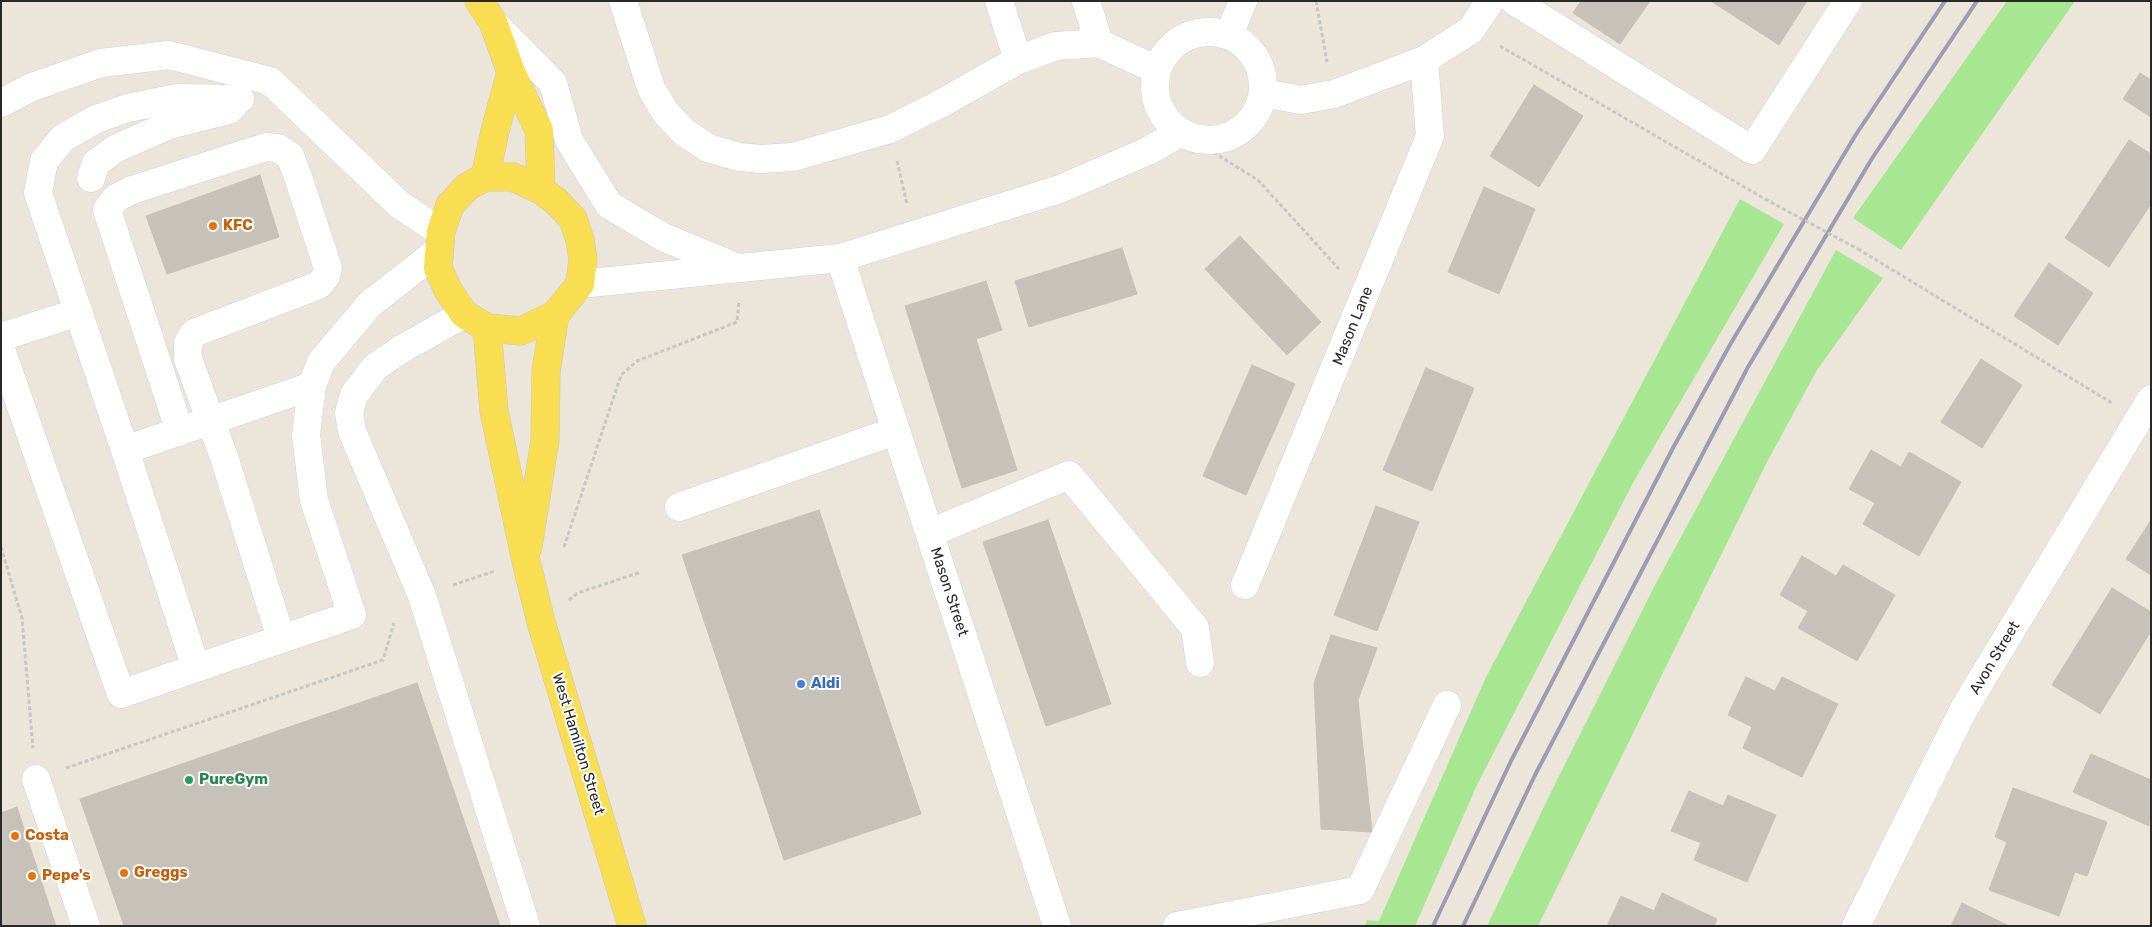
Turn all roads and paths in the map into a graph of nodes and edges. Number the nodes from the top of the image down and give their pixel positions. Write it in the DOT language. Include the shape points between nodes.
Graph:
graph roads {
  1 [pos="623,1"];
  2 [pos="999,1"];
  3 [pos="1086,1"];
  4 [pos="1243,1"];
  5 [pos="1316,1"];
  6 [pos="1490,1"];
  7 [pos="1514,1"];
  8 [pos="1848,1"];
  9 [pos="486,12"];
  10 [pos="1471,30"];
  11 [pos="1229,36"];
  12 [pos="1099,43"];
  13 [pos="1018,60"];
  14 [pos="1424,60"];
  15 [pos="1157,70"];
  16 [pos="512,72"];
  17 [pos="270,81"];
  18 [pos="1263,93"];
  19 [pos="1334,94"];
  20 [pos="240,99"];
  21 [pos="1,103"];
  22 [pos="890,129"];
  23 [pos="1181,132"];
  24 [pos="485,177"];
  25 [pos="91,178"];
  26 [pos="541,190"];
  27 [pos="914,235"];
  28 [pos="440,241"];
  29 [pos="840,258"];
  30 [pos="742,269"];
  31 [pos="580,284"];
  32 [pos="1364,297"];
  33 [pos="79,312"];
  34 [pos="464,314"];
  35 [pos="555,315"];
  36 [pos="487,328"];
  37 [pos="1,337"];
  38 [pos="1,348"];
  39 [pos="312,386"];
  40 [pos="2144,409"];
  41 [pos="210,422"];
  42 [pos="895,431"];
  43 [pos="180,432"];
  44 [pos="125,450"];
  45 [pos="679,507"];
  46 [pos="930,533"];
  47 [pos="1,547"];
  48 [pos="526,561"];
  49 [pos="641,572"];
  50 [pos="1245,585"];
  51 [pos="422,596"];
  52 [pos="541,622"];
  53 [pos="281,638"];
  54 [pos="1200,662"];
  55 [pos="196,668"];
  56 [pos="1447,705"];
  57 [pos="36,779"];
  58 [pos="86,926"];
  59 [pos="526,926"];
  60 [pos="632,926"];
  61 [pos="1057,926"];
  62 [pos="1177,926"];
  63 [pos="1856,926"];
  1 -- 22 [label="street" via="651,88 665,112 684,132 708,148 738,157 794,157"];
  2 -- 13 [label="street"];
  3 -- 12 [label="street"];
  4 -- 11 [label="street"];
  5 -- 19 [label="path"];
  6 -- 10 [label="street"];
  7 -- 8 [label="street" via="1752,150"];
  9 -- 16 [label="main road"];
  9 -- 30 [label="street" via="553,83 569,140 609,205 663,237"];
  10 -- 14 [label="street"];
  10 -- 40 [label="path, bridge" via="1765,200"];
  11 -- 15 [label="street" via="1212,31 1194,34 1165,54"];
  11 -- 18 [label="street" via="1244,44 1256,59 1262,75"];
  12 -- 13 [label="street" via="1056,46"];
  12 -- 15 [label="street"];
  13 -- 22 [label="street"];
  14 -- 19 [label="street"];
  14 -- 32 [label="street, Mason Lane" via="1430,136"];
  15 -- 23 [label="street" via="1154,88 1158,105 1167,121"];
  16 -- 24 [label="main road"];
  16 -- 26 [label="main road" via="539,130"];
  17 -- 20 [label="street"];
  17 -- 21 [label="street" via="169,55 101,63 32,87"];
  17 -- 28 [label="street"];
  18 -- 19 [label="street" via="1301,100"];
  18 -- 23 [label="street" via="1247,125 1232,135 1216,140 1198,139"];
  20 -- 25 [label="street" via="229,110 169,124 115,149 96,163"];
  20 -- 33 [label="street" via="177,98 128,108 96,119 63,138 44,161 38,193"];
  22 -- 27 [label="path"];
  23 -- 27 [label="street" via="1148,151 1060,189"];
  23 -- 32 [label="path" via="1258,180"];
  24 -- 26 [label="main road" via="513,177"];
  24 -- 28 [label="main road" via="467,187 450,205"];
  26 -- 31 [label="main road" via="573,218 583,259"];
  27 -- 29 [label="street"];
  28 -- 34 [label="main road" via="438,268"];
  28 -- 39 [label="street" via="370,304 321,362"];
  29 -- 30 [label="street"];
  29 -- 42 [label="street, Mason Street"];
  30 -- 31 [label="street"];
  30 -- 48 [label="path" via="737,322 637,361 621,375 561,554"];
  31 -- 35 [label="main road"];
  32 -- 50 [label="street, Mason Lane"];
  33 -- 37 [label="street"];
  33 -- 44 [label="street"];
  34 -- 36 [label="main road"];
  34 -- 51 [label="street" via="375,367 354,394 349,413 352,431"];
  35 -- 36 [label="main road" via="521,331"];
  35 -- 48 [label="main road, West Hamilton Street" via="546,370 545,440"];
  36 -- 48 [label="main road, West Hamilton Street" via="494,411"];
  38 -- 55 [label="street" via="121,694"];
  39 -- 41 [label="street"];
  39 -- 53 [label="street" via="306,435 314,500 352,615"];
  40 -- 63 [label="street, Avon Street" via="1965,707"];
  41 -- 43 [label="street"];
  41 -- 43 [label="street" via="188,359 188,343 194,333 319,285 328,268 290,156 278,148 266,146 132,190 110,204 107,210"];
  41 -- 53 [label="street"];
  42 -- 45 [label="street"];
  42 -- 46 [label="street, Mason Street"];
  43 -- 44 [label="street"];
  44 -- 55 [label="street"];
  46 -- 54 [label="street" via="1069,475 1196,628"];
  46 -- 61 [label="street, Mason Street"];
  47 -- 57 [label="path" via="22,618"];
  48 -- 51 [label="path"];
  48 -- 52 [label="main road, West Hamilton Street"];
  49 -- 52 [label="path" via="578,593"];
  51 -- 57 [label="path" via="400,604 383,660"];
  51 -- 59 [label="street"];
  52 -- 60 [label="main road, West Hamilton Street"];
  53 -- 55 [label="street"];
  56 -- 62 [label="street" via="1360,890"];
  57 -- 58 [label="street"];
}
